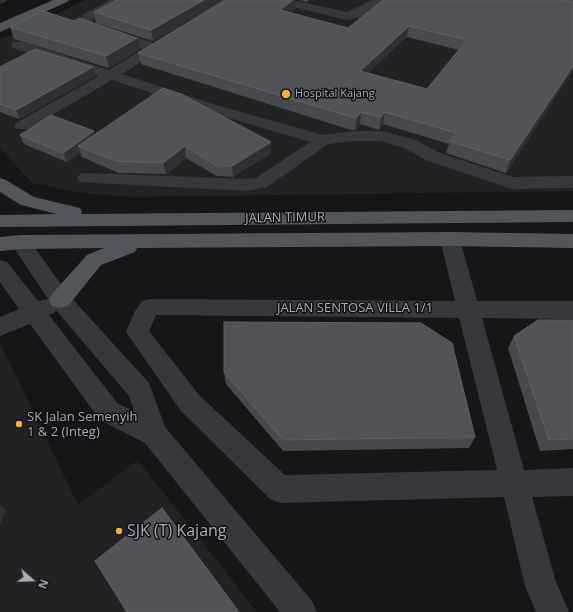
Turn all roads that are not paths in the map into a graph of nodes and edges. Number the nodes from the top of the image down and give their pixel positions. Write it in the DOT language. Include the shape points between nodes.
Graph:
graph roads {
  1 [pos="63,0"];
  2 [pos="276,0"];
  3 [pos="381,0"];
  4 [pos="112,1"];
  5 [pos="0,28"];
  6 [pos="187,29"];
  7 [pos="18,45"];
  8 [pos="154,48"];
  9 [pos="111,75"];
  10 [pos="22,126"];
  11 [pos="323,140"];
  12 [pos="86,178"];
  13 [pos="573,182"];
  14 [pos="0,184"];
  15 [pos="573,216"];
  16 [pos="2,218"];
  17 [pos="105,220"];
  18 [pos="450,239"];
  19 [pos="573,241"];
  20 [pos="144,242"];
  21 [pos="10,243"];
  22 [pos="0,267"];
  23 [pos="60,300"];
  24 [pos="468,310"];
  25 [pos="573,310"];
  26 [pos="34,313"];
  27 [pos="0,327"];
  28 [pos="154,434"];
  29 [pos="514,482"];
  30 [pos="573,482"];
  31 [pos="301,612"];
  32 [pos="553,612"];
  1 -- 5 [label="main road"];
  2 -- 3 [label="street" via="346,16 356,14"];
  4 -- 8 [label="street" via="88,17 86,25"];
  6 -- 8 [label="street"];
  7 -- 9 [label="street"];
  8 -- 9 [label="street"];
  9 -- 10 [label="street"];
  9 -- 11 [label="street" via="211,108"];
  11 -- 12 [label="street" via="261,182 246,185"];
  11 -- 13 [label="street" via="382,136 410,144 434,157 503,181 523,184"];
  14 -- 17 [label="main road" via="28,201"];
  15 -- 17 [label="main road, JALAN TIMUR"];
  16 -- 17 [label="main road, JALAN TIMUR"];
  16 -- 21 [label="main road"];
  18 -- 19 [label="main road, JALAN TIMUR"];
  18 -- 20 [label="main road, JALAN TIMUR"];
  18 -- 24 [label="street"];
  20 -- 21 [label="main road, JALAN TIMUR"];
  20 -- 23 [label="main road" via="94,260"];
  21 -- 23 [label="street"];
  22 -- 26 [label="street"];
  23 -- 26 [label="street"];
  23 -- 28 [label="street" via="140,391"];
  24 -- 25 [label="street, JALAN SENTOSA VILLA 1/1"];
  24 -- 29 [label="street"];
  24 -- 29 [label="street, JALAN SENTOSA VILLA 1/1" via="150,307 137,332 190,403 280,489"];
  26 -- 27 [label="street"];
  26 -- 28 [label="street" via="109,412"];
  28 -- 31 [label="street"];
  29 -- 30 [label="street"];
  29 -- 32 [label="street" via="541,586"];
}
